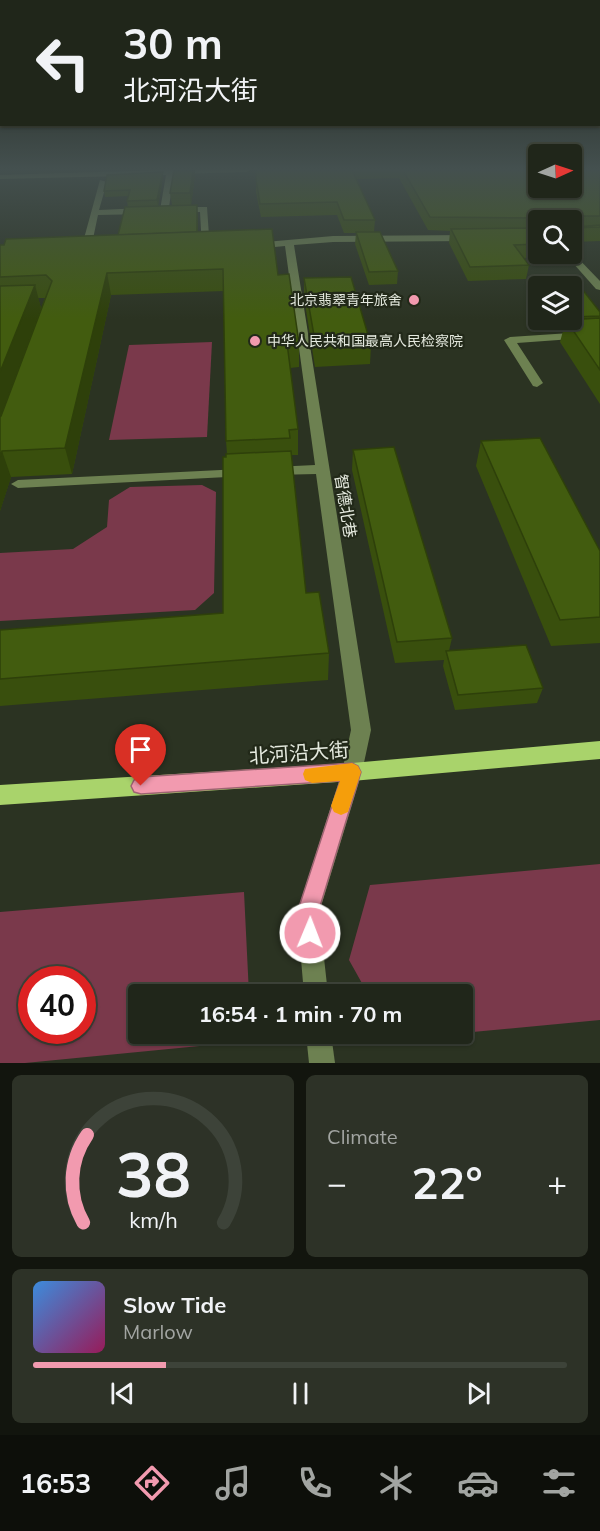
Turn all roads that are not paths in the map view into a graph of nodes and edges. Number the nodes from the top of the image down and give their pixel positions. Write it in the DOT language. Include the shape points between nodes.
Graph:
graph roads {
  1 [pos="93,220"];
  2 [pos="205,220"];
  3 [pos="482,237"];
  4 [pos="289,244"];
  5 [pos="242,246"];
  6 [pos="207,248"];
  7 [pos="219,248"];
  8 [pos="196,249"];
  9 [pos="74,253"];
  10 [pos="85,253"];
  11 [pos="96,253"];
  12 [pos="579,264"];
  13 [pos="600,287"];
  14 [pos="600,334"];
  15 [pos="537,383"];
  16 [pos="322,469"];
  17 [pos="18,484"];
  18 [pos="600,750"];
  19 [pos="352,772"];
  20 [pos="0,795"];
  21 [pos="315,984"];
  22 [pos="321,1044"];
  23 [pos="322,1063"];
  1 -- 10 [label="street"];
  2 -- 6 [label="street"];
  3 -- 4 [label="street"];
  4 -- 5 [label="street"];
  4 -- 16 [label="street, 智德北巷"];
  6 -- 7 [label="street"];
  6 -- 8 [label="street"];
  9 -- 10 [label="street"];
  10 -- 11 [label="street"];
  12 -- 13 [label="street"];
  14 -- 15 [label="street" via="510,340"];
  16 -- 17 [label="street"];
  16 -- 19 [label="street, 智德北巷" via="361,730"];
  18 -- 19 [label="main road, 北河沿大街"];
  19 -- 20 [label="main road, 北河沿大街"];
  19 -- 21 [label="street, 智德北巷" via="308,913"];
  22 -- 23 [label="street"];
}
